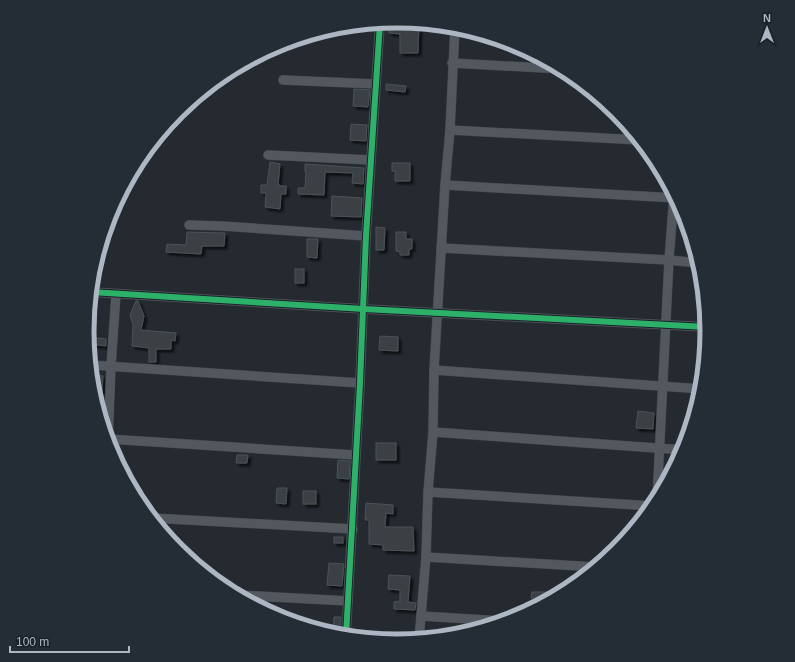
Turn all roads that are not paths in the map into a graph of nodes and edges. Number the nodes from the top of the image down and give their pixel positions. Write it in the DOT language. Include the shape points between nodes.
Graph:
graph roads {
  1 [pos="380,29"];
  2 [pos="454,33"];
  3 [pos="452,63"];
  4 [pos="548,68"];
  5 [pos="284,80"];
  6 [pos="376,84"];
  7 [pos="450,130"];
  8 [pos="632,140"];
  9 [pos="268,155"];
  10 [pos="370,160"];
  11 [pos="445,185"];
  12 [pos="668,196"];
  13 [pos="674,208"];
  14 [pos="189,225"];
  15 [pos="366,236"];
  16 [pos="441,248"];
  17 [pos="669,260"];
  18 [pos="692,262"];
  19 [pos="97,292"];
  20 [pos="116,294"];
  21 [pos="364,309"];
  22 [pos="437,312"];
  23 [pos="666,326"];
  24 [pos="700,327"];
  25 [pos="96,365"];
  26 [pos="111,366"];
  27 [pos="434,370"];
  28 [pos="360,382"];
  29 [pos="662,386"];
  30 [pos="695,388"];
  31 [pos="109,421"];
  32 [pos="433,432"];
  33 [pos="115,439"];
  34 [pos="659,449"];
  35 [pos="676,450"];
  36 [pos="355,455"];
  37 [pos="657,487"];
  38 [pos="428,492"];
  39 [pos="645,505"];
  40 [pos="160,518"];
  41 [pos="352,529"];
  42 [pos="426,557"];
  43 [pos="587,567"];
  44 [pos="251,596"];
  45 [pos="348,601"];
  46 [pos="421,616"];
  47 [pos="488,620"];
  48 [pos="346,629"];
  49 [pos="420,633"];
  1 -- 6 [label="street"];
  2 -- 3 [label="street"];
  3 -- 4 [label="street"];
  3 -- 7 [label="street"];
  5 -- 6 [label="street"];
  6 -- 10 [label="street"];
  7 -- 8 [label="street"];
  7 -- 11 [label="street"];
  9 -- 10 [label="street"];
  10 -- 15 [label="street"];
  11 -- 12 [label="street"];
  11 -- 16 [label="street"];
  13 -- 17 [label="street"];
  14 -- 15 [label="street"];
  15 -- 21 [label="street"];
  16 -- 17 [label="street"];
  16 -- 22 [label="street"];
  17 -- 18 [label="street"];
  17 -- 23 [label="street"];
  19 -- 20 [label="street"];
  20 -- 21 [label="street"];
  20 -- 26 [label="street"];
  21 -- 22 [label="street"];
  21 -- 28 [label="street"];
  22 -- 23 [label="street"];
  22 -- 27 [label="street"];
  23 -- 24 [label="street"];
  23 -- 29 [label="street"];
  25 -- 26 [label="street"];
  26 -- 28 [label="street"];
  26 -- 31 [label="street"];
  27 -- 29 [label="street"];
  27 -- 32 [label="street"];
  28 -- 36 [label="street"];
  29 -- 30 [label="street"];
  29 -- 34 [label="street"];
  32 -- 34 [label="street"];
  32 -- 38 [label="street"];
  33 -- 36 [label="street"];
  34 -- 35 [label="street"];
  34 -- 37 [label="street"];
  36 -- 41 [label="street"];
  38 -- 39 [label="street"];
  38 -- 42 [label="street"];
  40 -- 41 [label="street"];
  41 -- 45 [label="street"];
  42 -- 43 [label="street"];
  42 -- 46 [label="street"];
  44 -- 45 [label="street"];
  45 -- 48 [label="street"];
  46 -- 47 [label="street"];
  46 -- 49 [label="street"];
}
